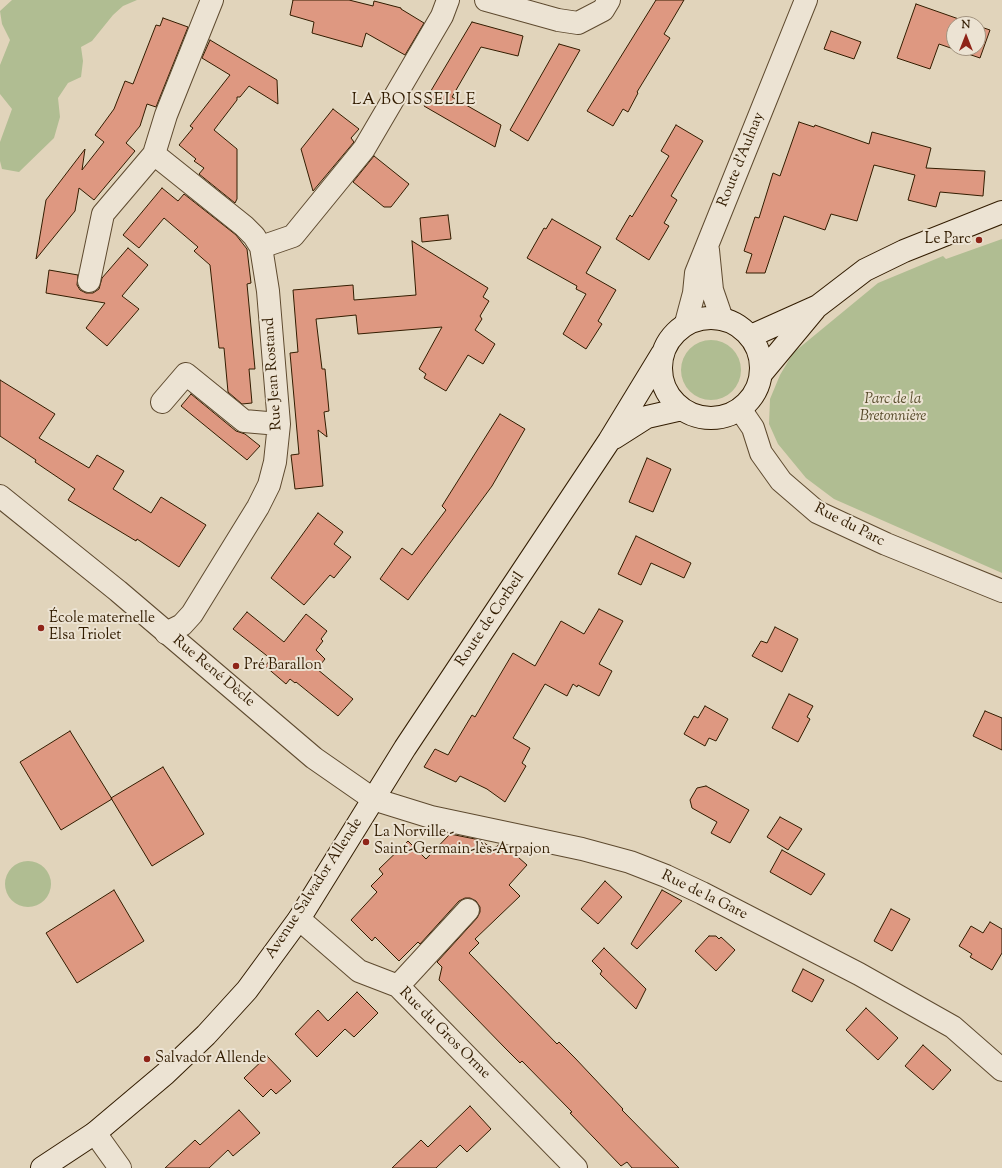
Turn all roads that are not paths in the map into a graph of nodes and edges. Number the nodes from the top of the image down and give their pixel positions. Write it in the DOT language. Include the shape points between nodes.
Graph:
graph roads {
  1 [pos="448,0"];
  2 [pos="609,0"];
  3 [pos="806,0"];
  4 [pos="492,1"];
  5 [pos="211,4"];
  6 [pos="154,154"];
  7 [pos="1002,212"];
  8 [pos="707,245"];
  9 [pos="261,247"];
  10 [pos="89,281"];
  11 [pos="818,306"];
  12 [pos="722,319"];
  13 [pos="686,323"];
  14 [pos="751,336"];
  15 [pos="662,354"];
  16 [pos="761,374"];
  17 [pos="162,402"];
  18 [pos="682,409"];
  19 [pos="740,409"];
  20 [pos="279,424"];
  21 [pos="610,441"];
  22 [pos="0,496"];
  23 [pos="1002,591"];
  24 [pos="166,633"];
  25 [pos="373,799"];
  26 [pos="468,910"];
  27 [pos="299,919"];
  28 [pos="398,986"];
  29 [pos="1002,1070"];
  30 [pos="95,1133"];
  31 [pos="42,1168"];
  32 [pos="120,1168"];
  33 [pos="576,1168"];
  1 -- 9 [label="street" via="442,16 364,149 294,236"];
  2 -- 4 [label="street" via="603,10 578,23"];
  3 -- 8 [label="street, Route d'Aulnay"];
  5 -- 6 [label="street" via="166,115"];
  6 -- 9 [label="street, Rue Jean Rostand" via="244,226"];
  6 -- 10 [label="street" via="103,214"];
  7 -- 11 [label="street" via="904,251 865,270"];
  8 -- 12 [label="street" via="712,290"];
  8 -- 13 [label="street, Route d'Aulnay" via="696,273"];
  9 -- 20 [label="street, Rue Jean Rostand" via="268,291"];
  11 -- 14 [label="street"];
  11 -- 16 [label="street"];
  12 -- 13 [label="street" via="710,317"];
  12 -- 14 [label="street" via="734,323"];
  13 -- 15 [label="street" via="667,342"];
  14 -- 16 [label="street" via="758,351"];
  15 -- 18 [label="street" via="660,369 663,385 670,399"];
  15 -- 21 [label="street, Route de Corbeil"];
  16 -- 19 [label="street" via="750,400"];
  17 -- 20 [label="street" via="186,374 244,421"];
  18 -- 19 [label="street" via="695,416 711,419 726,416"];
  18 -- 21 [label="street" via="647,417"];
  19 -- 23 [label="street, Rue du Parc" via="753,428 761,453 781,481 817,512 886,544"];
  20 -- 24 [label="street, Rue Jean Rostand" via="275,462 269,485 258,507 192,614 182,625"];
  21 -- 25 [label="street, Route de Corbeil"];
  22 -- 24 [label="street, Rue René Dècle"];
  24 -- 25 [label="street, Rue René Dècle" via="314,758"];
  25 -- 27 [label="street, Avenue Salvador Allende"];
  25 -- 29 [label="street, Rue de la Gare" via="431,817 582,849 630,862 666,876 852,970 953,1027"];
  26 -- 28 [label="street"];
  27 -- 28 [label="street, Rue du Gros Orme" via="359,971"];
  27 -- 30 [label="street, Avenue Salvador Allende" via="247,990 206,1035 165,1074"];
  28 -- 33 [label="street, Rue du Gros Orme"];
  30 -- 31 [label="street, Avenue Salvador Allende"];
  30 -- 32 [label="street"];
}
